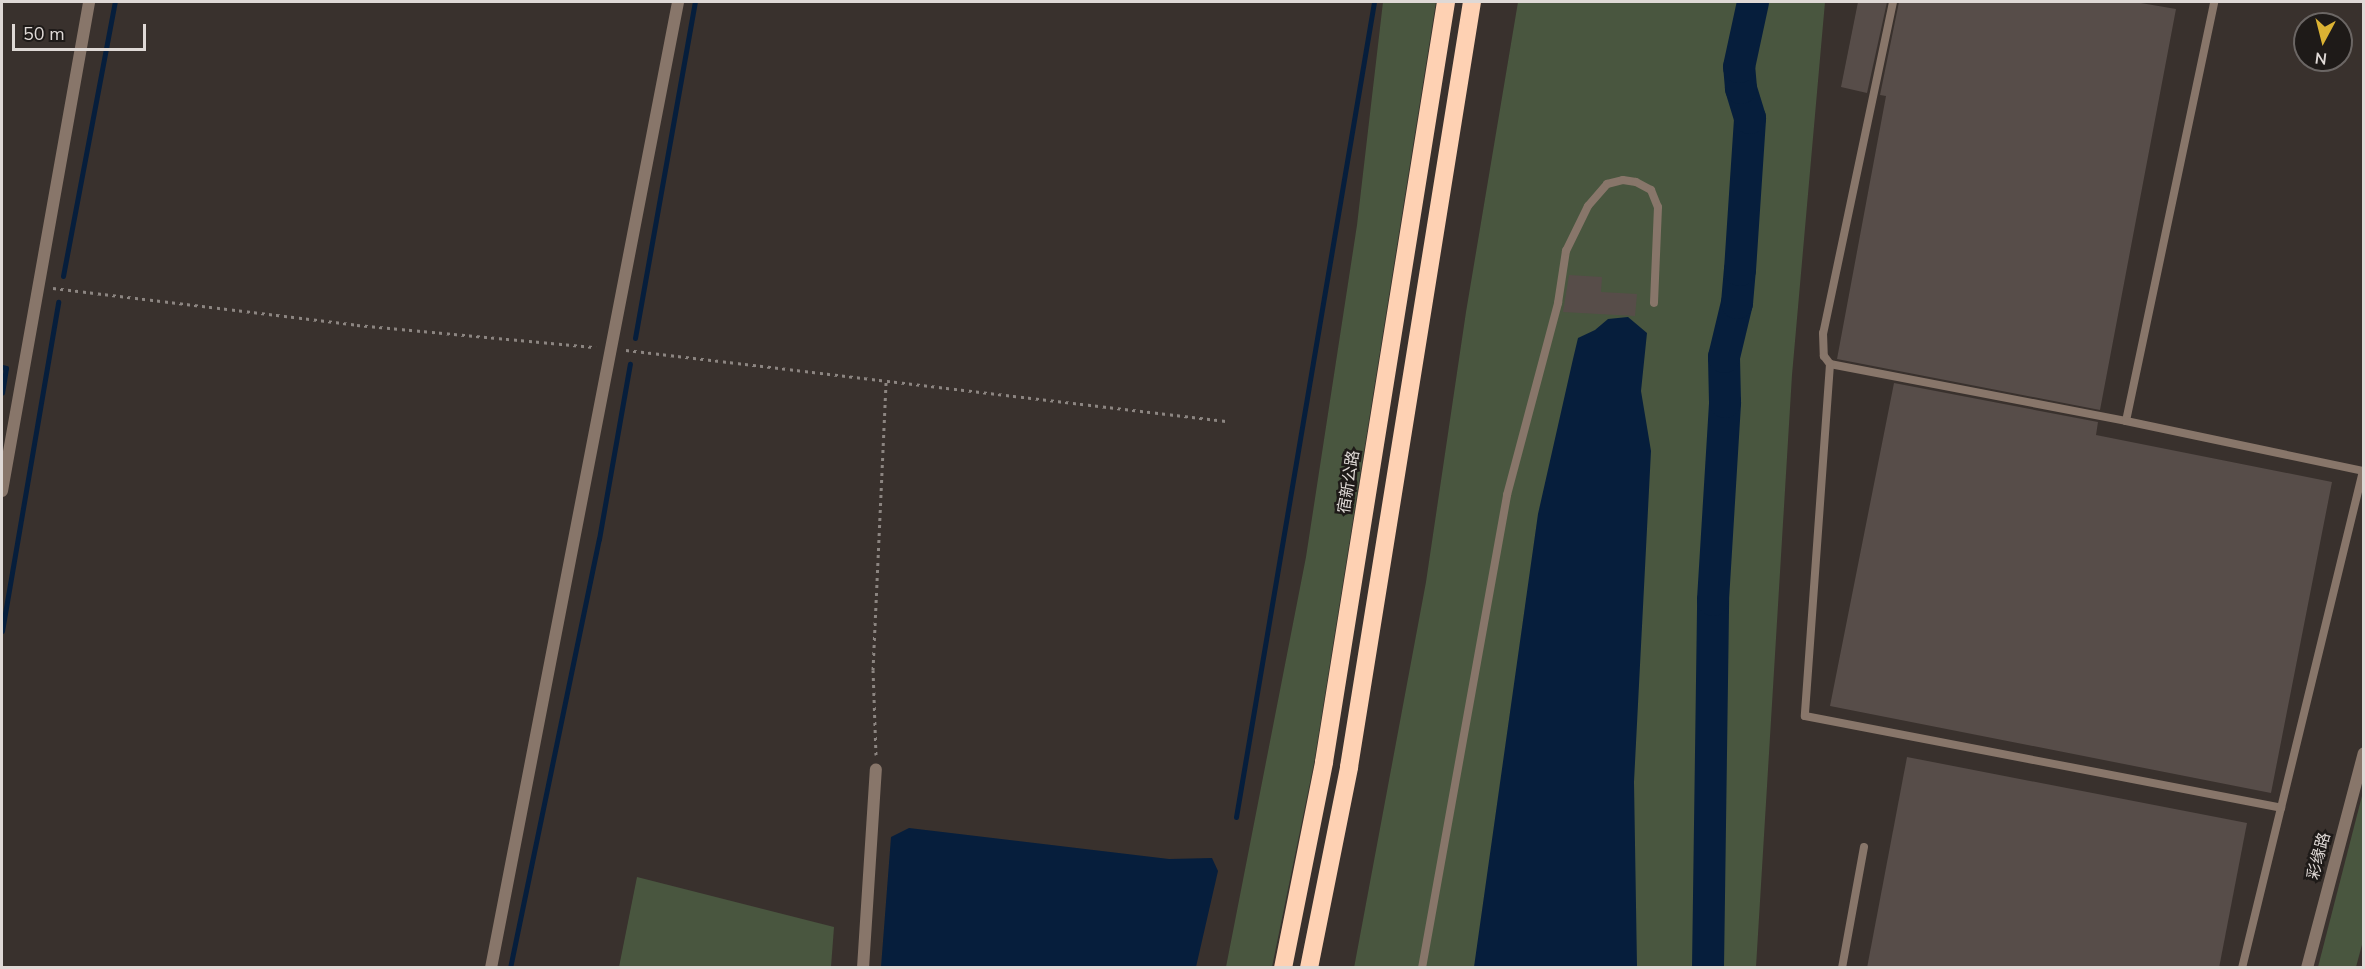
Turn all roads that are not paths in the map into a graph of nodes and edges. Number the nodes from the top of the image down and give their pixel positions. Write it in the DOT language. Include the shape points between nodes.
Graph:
graph roads {
  1 [pos="89,2"];
  2 [pos="678,2"];
  3 [pos="1446,2"];
  4 [pos="1472,2"];
  5 [pos="1893,2"];
  6 [pos="2214,2"];
  7 [pos="1654,303"];
  8 [pos="1830,364"];
  9 [pos="2126,421"];
  10 [pos="2,490"];
  11 [pos="2364,753"];
  12 [pos="876,769"];
  13 [pos="2281,808"];
  14 [pos="1864,848"];
  15 [pos="491,968"];
  16 [pos="863,968"];
  17 [pos="1282,968"];
  18 [pos="1309,968"];
  19 [pos="1422,968"];
  20 [pos="1842,968"];
  21 [pos="2242,968"];
  22 [pos="2307,968"];
  1 -- 10 [label="street"];
  2 -- 15 [label="street"];
  3 -- 17 [label="highway, 宿新公路" via="1324,762"];
  4 -- 18 [label="highway" via="1349,767"];
  5 -- 8 [label="lane" via="1823,333 1822,347"];
  6 -- 9 [label="lane"];
  7 -- 19 [label="lane" via="1658,207 1651,190 1636,182 1607,184 1588,206 1566,251 1558,303 1507,495"];
  8 -- 9 [label="lane"];
  8 -- 13 [label="lane" via="1805,716"];
  9 -- 13 [label="lane" via="2363,471"];
  11 -- 22 [label="street, 彩缘路"];
  12 -- 16 [label="street"];
  13 -- 21 [label="lane"];
  14 -- 20 [label="lane"];
}
